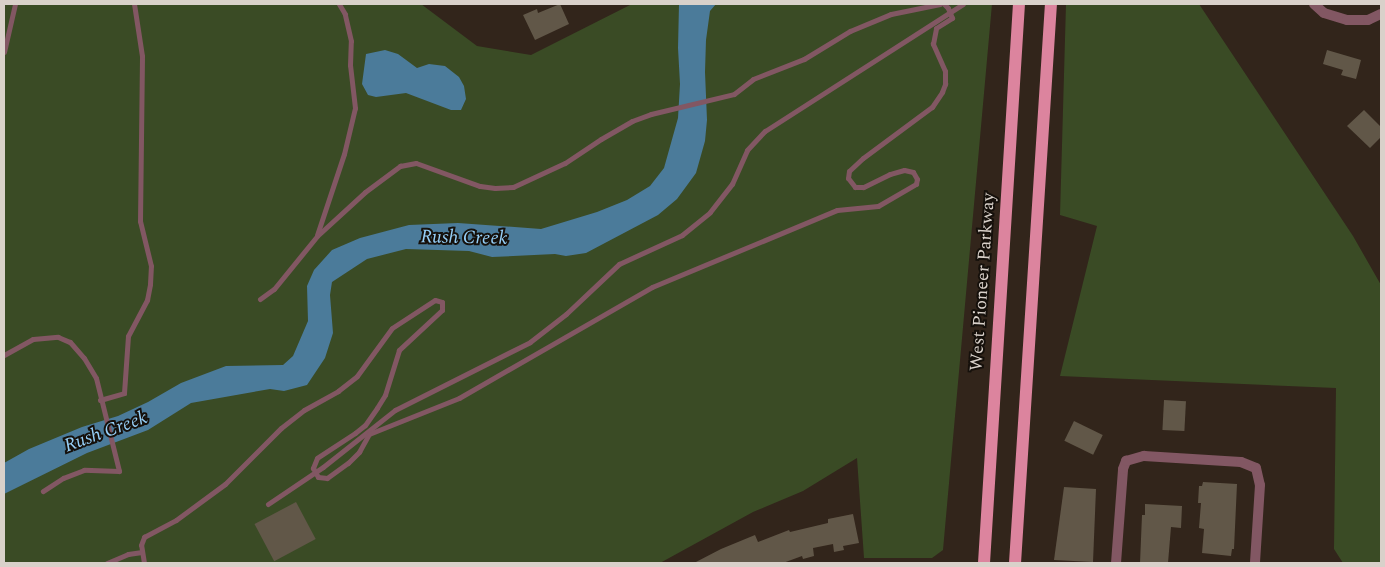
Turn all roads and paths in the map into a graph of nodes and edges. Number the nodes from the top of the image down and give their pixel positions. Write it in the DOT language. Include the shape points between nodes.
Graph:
graph roads {
  1 [pos="15,4"];
  2 [pos="134,4"];
  3 [pos="339,4"];
  4 [pos="940,4"];
  5 [pos="944,4"];
  6 [pos="962,4"];
  7 [pos="1019,4"];
  8 [pos="1051,4"];
  9 [pos="1314,4"];
  10 [pos="950,12"];
  11 [pos="1381,14"];
  12 [pos="4,52"];
  13 [pos="317,236"];
  14 [pos="260,299"];
  15 [pos="4,355"];
  16 [pos="100,400"];
  17 [pos="314,473"];
  18 [pos="44,492"];
  19 [pos="268,504"];
  20 [pos="142,552"];
  21 [pos="107,563"];
  22 [pos="144,563"];
  23 [pos="984,563"];
  24 [pos="1015,563"];
  25 [pos="1116,563"];
  26 [pos="1255,563"];
  1 -- 12 [label="lane"];
  2 -- 16 [label="lane" via="142,56 140,221 151,266 150,284 147,300 128,336 124,393"];
  3 -- 13 [label="lane" via="346,14 351,41 355,108 344,154"];
  4 -- 13 [label="lane" via="891,14 850,31 804,59 752,79 730,95 632,122 565,163 512,188 480,186 416,163 400,166 365,192"];
  5 -- 10 [label="lane"];
  6 -- 10 [label="lane"];
  7 -- 23 [label="main road, West Pioneer Parkway"];
  8 -- 24 [label="main road"];
  9 -- 11 [label="street" via="1324,13 1347,20 1368,20"];
  10 -- 17 [label="lane" via="765,130 747,150 732,184 710,212 682,235 619,264 566,314 530,342 395,410"];
  10 -- 17 [label="lane" via="952,18 936,28 934,36 935,50 945,71 945,84 938,99 932,107 863,158 849,171 848,178 855,188 863,187 904,170 913,172 916,184 878,206 837,210 652,287 459,398 370,434 354,458 328,478"];
  13 -- 14 [label="lane" via="274,289"];
  15 -- 16 [label="lane" via="33,339 51,336 70,342 93,370"];
  16 -- 18 [label="lane" via="119,471 84,470 63,478"];
  17 -- 19 [label="lane"];
  17 -- 20 [label="lane" via="317,458 355,433 373,414 385,395 399,350 442,310 441,301 435,300 392,328 357,376 281,428 226,484 176,520 144,537"];
  20 -- 21 [label="lane"];
  20 -- 22 [label="lane"];
  25 -- 26 [label="street" via="1120,478 1126,461 1144,456 1240,462 1256,468 1260,485"];
}
